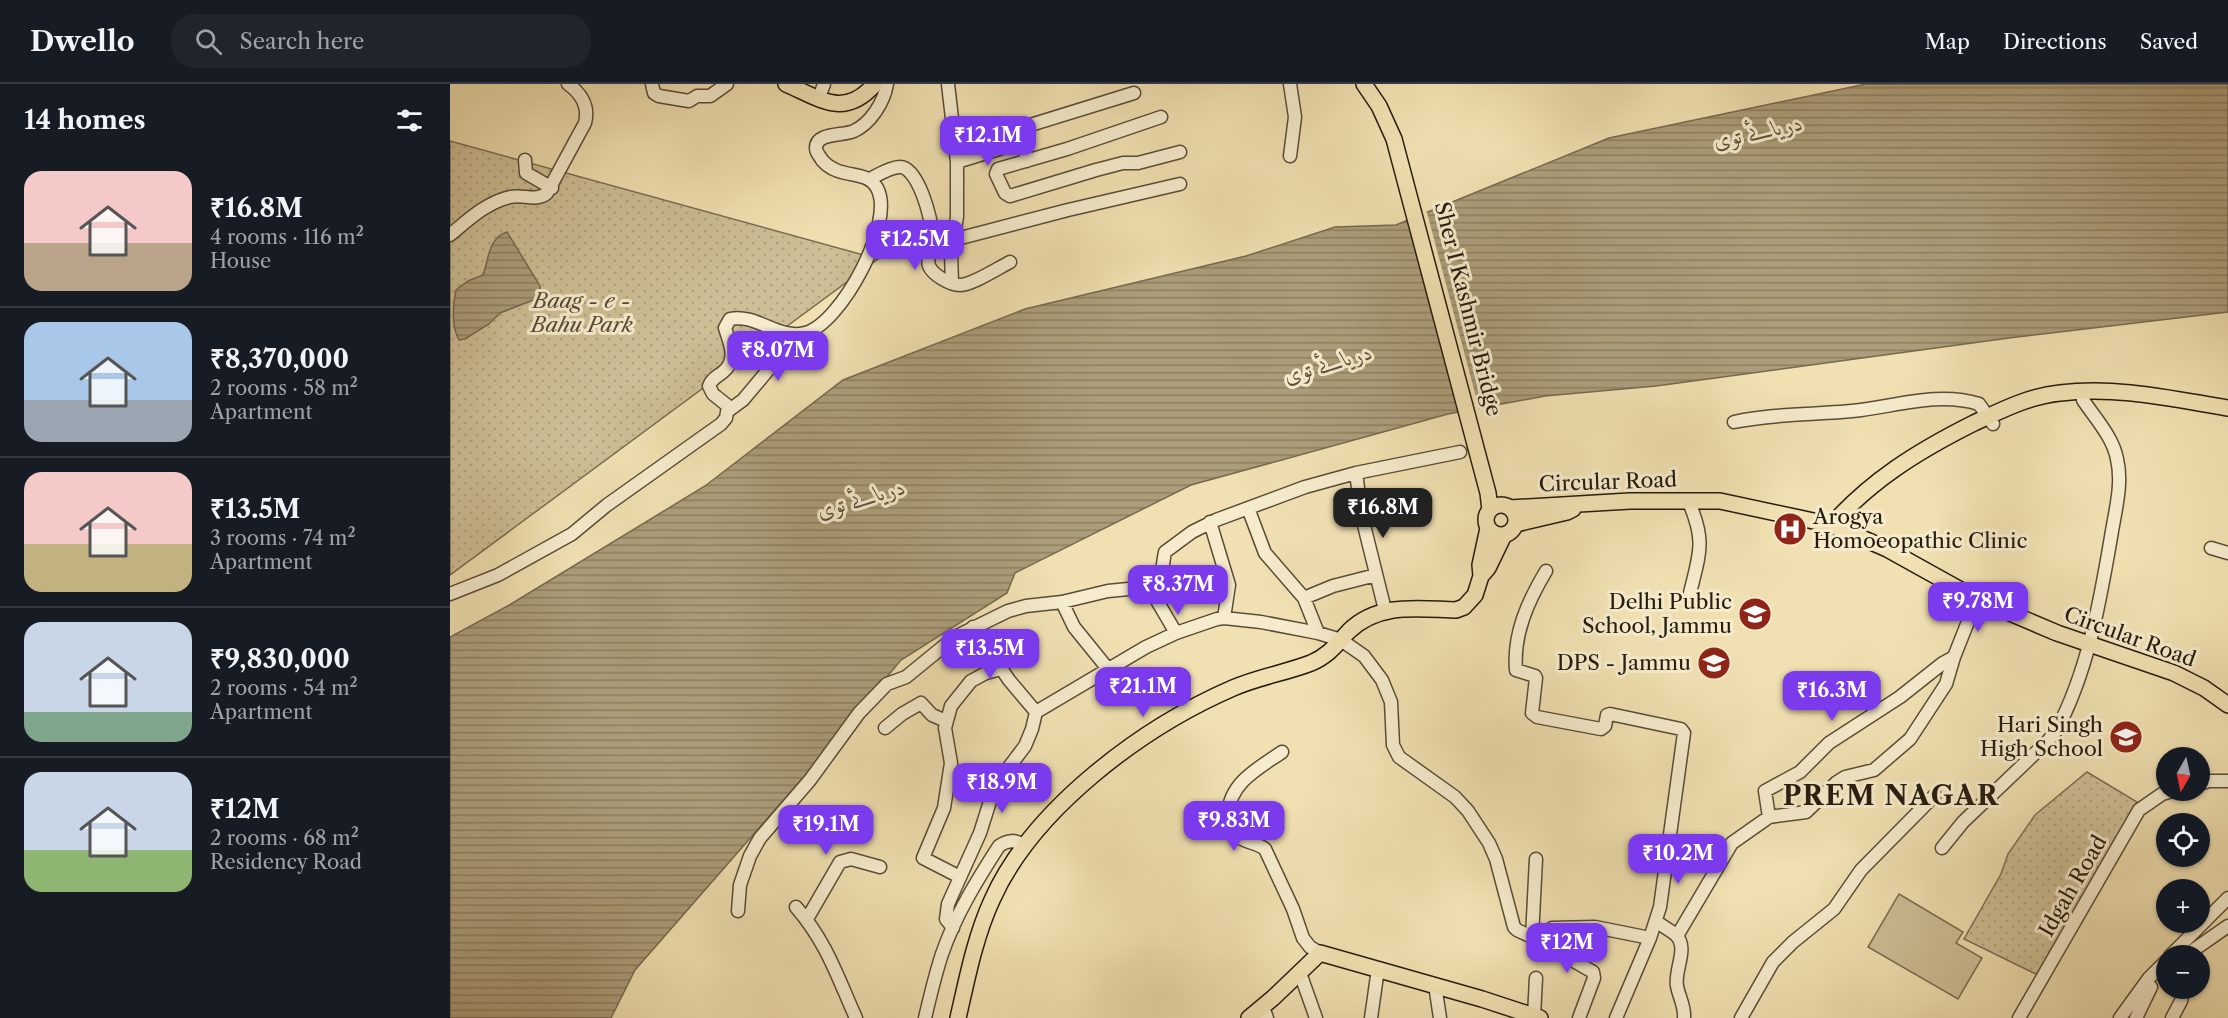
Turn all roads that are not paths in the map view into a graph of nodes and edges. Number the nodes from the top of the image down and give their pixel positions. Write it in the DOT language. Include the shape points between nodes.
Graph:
graph roads {
  1 [pos="568,84"];
  2 [pos="651,84"];
  3 [pos="728,84"];
  4 [pos="875,84"];
  5 [pos="887,84"];
  6 [pos="948,84"];
  7 [pos="1290,84"];
  8 [pos="1364,84"];
  9 [pos="1375,84"];
  10 [pos="793,86"];
  11 [pos="821,91"];
  12 [pos="1134,93"];
  13 [pos="1161,117"];
  14 [pos="1398,138"];
  15 [pos="956,148"];
  16 [pos="1180,152"];
  17 [pos="1290,156"];
  18 [pos="525,160"];
  19 [pos="1027,161"];
  20 [pos="957,162"];
  21 [pos="870,179"];
  22 [pos="1180,184"];
  23 [pos="552,188"];
  24 [pos="450,235"];
  25 [pos="953,240"];
  26 [pos="1010,262"];
  27 [pos="952,283"];
  28 [pos="791,340"];
  29 [pos="2083,400"];
  30 [pos="2228,408"];
  31 [pos="728,411"];
  32 [pos="2228,415"];
  33 [pos="1991,420"];
  34 [pos="1734,422"];
  35 [pos="1460,452"];
  36 [pos="1356,473"];
  37 [pos="1688,500"];
  38 [pos="1496,502"];
  39 [pos="1577,505"];
  40 [pos="1248,508"];
  41 [pos="1210,522"];
  42 [pos="1516,524"];
  43 [pos="1488,528"];
  44 [pos="1837,529"];
  45 [pos="1504,535"];
  46 [pos="2211,548"];
  47 [pos="2228,553"];
  48 [pos="1546,571"];
  49 [pos="1376,575"];
  50 [pos="1481,576"];
  51 [pos="1149,587"];
  52 [pos="1690,593"];
  53 [pos="450,594"];
  54 [pos="1304,598"];
  55 [pos="1977,599"];
  56 [pos="1062,602"];
  57 [pos="1385,610"];
  58 [pos="1224,618"];
  59 [pos="973,627"];
  60 [pos="1176,633"];
  61 [pos="1318,633"];
  62 [pos="1341,640"];
  63 [pos="2090,644"];
  64 [pos="1954,657"];
  65 [pos="1001,669"];
  66 [pos="1108,669"];
  67 [pos="2228,705"];
  68 [pos="1036,712"];
  69 [pos="946,720"];
  70 [pos="885,728"];
  71 [pos="1282,752"];
  72 [pos="2210,781"];
  73 [pos="2228,781"];
  74 [pos="1935,795"];
  75 [pos="2156,798"];
  76 [pos="1769,817"];
  77 [pos="1024,846"];
  78 [pos="1942,848"];
  79 [pos="1536,859"];
  80 [pos="880,867"];
  81 [pos="958,876"];
  82 [pos="2228,898"];
  83 [pos="796,907"];
  84 [pos="738,911"];
  85 [pos="807,919"];
  86 [pos="1656,921"];
  87 [pos="2228,926"];
  88 [pos="953,928"];
  89 [pos="1677,936"];
  90 [pos="1650,938"];
  91 [pos="1537,940"];
  92 [pos="2182,945"];
  93 [pos="2201,945"];
  94 [pos="1320,953"];
  95 [pos="1378,969"];
  96 [pos="2156,971"];
  97 [pos="1300,973"];
  98 [pos="1536,978"];
  99 [pos="2156,981"];
  100 [pos="1435,985"];
  101 [pos="2181,999"];
  102 [pos="1265,1012"];
  103 [pos="1537,1017"];
  104 [pos="856,1018"];
  105 [pos="925,1018"];
  106 [pos="958,1018"];
  107 [pos="1249,1018"];
  108 [pos="1316,1018"];
  109 [pos="1371,1018"];
  110 [pos="1440,1018"];
  111 [pos="1579,1018"];
  112 [pos="1616,1018"];
  113 [pos="1684,1018"];
  114 [pos="1741,1018"];
  115 [pos="2019,1018"];
  116 [pos="2120,1018"];
  117 [pos="2136,1018"];
  118 [pos="2172,1018"];
  1 -- 23 [label="street" via="585,103 587,116"];
  2 -- 3 [label="street" via="659,96 689,101 697,96 710,96"];
  4 -- 11 [label="main road" via="850,104 832,103"];
  5 -- 21 [label="street" via="876,111 864,124 855,131 824,137 816,148 816,153 834,171"];
  6 -- 15 [label="street"];
  7 -- 17 [label="street" via="1294,117"];
  8 -- 14 [label="main road"];
  9 -- 14 [label="main road" via="1398,120"];
  10 -- 11 [label="main road"];
  12 -- 15 [label="street"];
  13 -- 19 [label="street"];
  14 -- 38 [label="main road, Sher I Kashmir Bridge"];
  15 -- 20 [label="street"];
  16 -- 19 [label="street" via="1123,163 1007,196 996,170"];
  18 -- 23 [label="street" via="526,173"];
  19 -- 20 [label="street" via="1024,147 1015,144"];
  20 -- 25 [label="street"];
  21 -- 27 [label="street" via="899,167 909,170 920,187 931,221 928,264 933,273"];
  21 -- 28 [label="street" via="879,195 879,217 874,244 864,266 835,313 822,325"];
  22 -- 25 [label="street"];
  23 -- 24 [label="street" via="540,198 515,196 495,202"];
  25 -- 27 [label="street"];
  26 -- 27 [label="street" via="963,284"];
  28 -- 31 [label="street" via="743,400"];
  28 -- 31 [label="street" via="737,317 727,321 731,363 709,386 728,406"];
  29 -- 32 [label="main road" via="2133,400"];
  29 -- 33 [label="main road" via="2036,406"];
  29 -- 63 [label="street" via="2116,451 2119,469 2117,501"];
  30 -- 33 [label="main road" via="2123,391 2075,392 2043,395 2014,405"];
  31 -- 53 [label="street" via="721,424 572,534 498,575"];
  33 -- 34 [label="street" via="1979,404 1970,401 1923,399 1860,410 1760,416"];
  33 -- 44 [label="main road" via="1932,444 1900,464 1856,500"];
  35 -- 36 [label="street"];
  36 -- 40 [label="street"];
  36 -- 49 [label="street"];
  37 -- 39 [label="main road, Circular Road"];
  37 -- 44 [label="main road, Circular Road"];
  37 -- 52 [label="street" via="1700,543"];
  38 -- 39 [label="main road, Circular Road"];
  38 -- 42 [label="main road" via="1514,513"];
  38 -- 43 [label="main road" via="1486,517"];
  39 -- 42 [label="main road" via="1567,512"];
  40 -- 41 [label="street"];
  40 -- 54 [label="street" via="1268,558"];
  41 -- 51 [label="street" via="1166,550 1160,578"];
  41 -- 58 [label="street" via="1229,585"];
  42 -- 45 [label="main road"];
  43 -- 45 [label="main road"];
  43 -- 50 [label="main road"];
  44 -- 55 [label="main road, Circular Road" via="1887,549"];
  45 -- 50 [label="main road"];
  46 -- 47 [label="street"];
  48 -- 86 [label="street" via="1528,603 1517,643 1516,670 1536,678 1532,713 1601,729 1610,714 1681,729 1684,733"];
  49 -- 54 [label="street"];
  49 -- 57 [label="street"];
  50 -- 57 [label="main road" via="1475,595 1464,608"];
  51 -- 56 [label="street" via="1108,591"];
  51 -- 60 [label="street"];
  54 -- 61 [label="street"];
  55 -- 63 [label="main road, Circular Road"];
  55 -- 64 [label="street"];
  56 -- 59 [label="street" via="1020,607"];
  56 -- 66 [label="street" via="1074,627"];
  57 -- 62 [label="main road" via="1361,621"];
  58 -- 60 [label="street"];
  58 -- 61 [label="street"];
  59 -- 65 [label="street"];
  59 -- 84 [label="street" via="945,644 906,677 887,684 859,713 810,780 760,838 740,885"];
  60 -- 66 [label="street"];
  61 -- 62 [label="street"];
  62 -- 77 [label="main road" via="1312,663 1237,687 1159,727 1080,787"];
  62 -- 91 [label="street" via="1364,656 1382,680 1391,702 1393,746 1399,757 1436,782 1467,811 1496,859 1514,927"];
  63 -- 67 [label="main road, Circular Road" via="2174,673"];
  63 -- 78 [label="street" via="2056,730"];
  64 -- 76 [label="street" via="1829,743 1800,772 1765,791"];
  64 -- 76 [label="street" via="1946,684 1920,726 1879,767 1845,777 1806,812"];
  65 -- 68 [label="street"];
  65 -- 69 [label="street" via="971,681 951,705"];
  66 -- 68 [label="street"];
  68 -- 81 [label="street" via="1025,746 995,787 980,833"];
  69 -- 70 [label="street" via="932,715 920,703"];
  69 -- 81 [label="street" via="949,777 940,818 923,858"];
  71 -- 94 [label="street" via="1236,787 1229,802 1228,823 1236,836 1265,849 1297,916 1303,938"];
  72 -- 73 [label="street"];
  74 -- 114 [label="street" via="1861,870 1834,909 1773,962"];
  75 -- 115 [label="street, Idgah Road" via="2139,810"];
  76 -- 89 [label="street" via="1732,843"];
  77 -- 88 [label="street" via="1013,841 999,846"];
  77 -- 106 [label="main road" via="985,917"];
  79 -- 91 [label="street"];
  80 -- 85 [label="street" via="851,859 840,862"];
  81 -- 88 [label="street" via="945,915"];
  82 -- 92 [label="street"];
  83 -- 85 [label="street"];
  85 -- 104 [label="street" via="824,945"];
  86 -- 89 [label="street"];
  86 -- 90 [label="street"];
  87 -- 93 [label="street"];
  88 -- 105 [label="street"];
  89 -- 113 [label="street" via="1682,948 1676,981"];
  90 -- 91 [label="street" via="1584,926 1552,928"];
  90 -- 112 [label="street"];
  91 -- 111 [label="street" via="1594,974"];
  94 -- 95 [label="main road"];
  94 -- 97 [label="main road"];
  95 -- 100 [label="main road"];
  95 -- 109 [label="street"];
  96 -- 116 [label="street"];
  97 -- 102 [label="main road"];
  97 -- 108 [label="street"];
  98 -- 103 [label="street"];
  99 -- 117 [label="street"];
  100 -- 103 [label="main road"];
  100 -- 110 [label="street"];
  101 -- 118 [label="street"];
  102 -- 107 [label="main road"];
}
